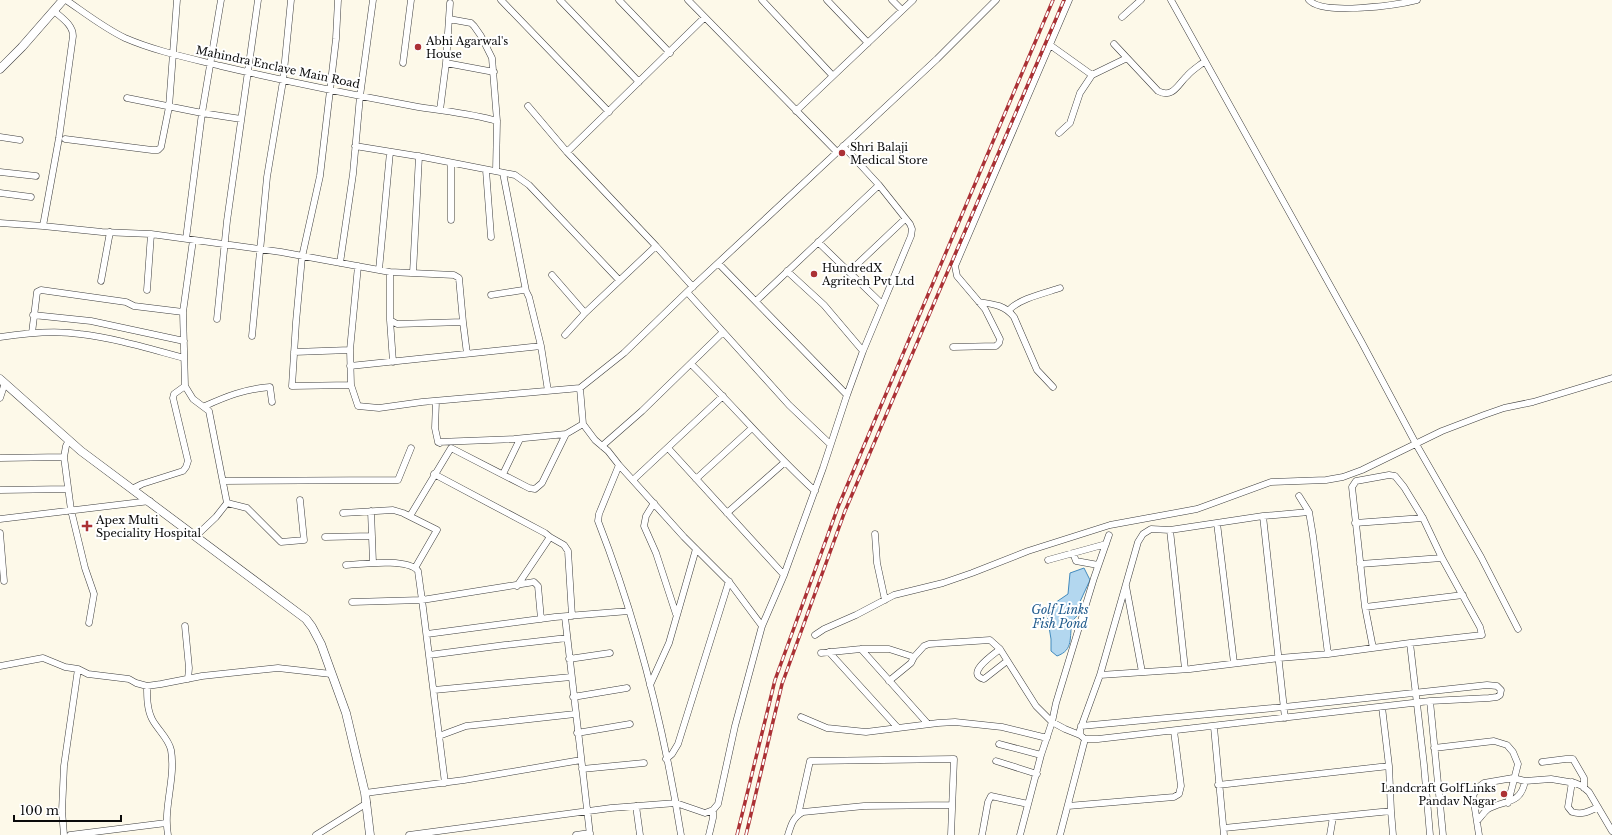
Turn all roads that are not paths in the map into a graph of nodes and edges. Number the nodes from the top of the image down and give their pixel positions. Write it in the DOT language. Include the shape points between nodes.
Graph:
graph roads {
  1 [pos="63,0"];
  2 [pos="66,0"];
  3 [pos="177,0"];
  4 [pos="221,0"];
  5 [pos="258,0"];
  6 [pos="291,0"];
  7 [pos="338,0"];
  8 [pos="374,0"];
  9 [pos="411,0"];
  10 [pos="501,0"];
  11 [pos="560,0"];
  12 [pos="619,0"];
  13 [pos="688,0"];
  14 [pos="762,0"];
  15 [pos="827,0"];
  16 [pos="892,0"];
  17 [pos="913,0"];
  18 [pos="996,0"];
  19 [pos="1069,0"];
  20 [pos="1140,0"];
  21 [pos="1171,0"];
  22 [pos="1309,0"];
  23 [pos="1417,0"];
  24 [pos="450,3"];
  25 [pos="902,10"];
  26 [pos="54,11"];
  27 [pos="1122,17"];
  28 [pos="704,18"];
  29 [pos="449,19"];
  30 [pos="868,43"];
  31 [pos="1114,44"];
  32 [pos="1050,45"];
  33 [pos="172,53"];
  34 [pos="670,53"];
  35 [pos="1127,58"];
  36 [pos="1205,62"];
  37 [pos="211,63"];
  38 [pos="403,63"];
  39 [pos="446,63"];
  40 [pos="0,69"];
  41 [pos="248,72"];
  42 [pos="494,72"];
  43 [pos="1092,75"];
  44 [pos="834,76"];
  45 [pos="283,80"];
  46 [pos="639,82"];
  47 [pos="330,90"];
  48 [pos="360,96"];
  49 [pos="127,98"];
  50 [pos="528,106"];
  51 [pos="169,107"];
  52 [pos="440,110"];
  53 [pos="796,110"];
  54 [pos="609,112"];
  55 [pos="202,113"];
  56 [pos="241,119"];
  57 [pos="497,121"];
  58 [pos="1059,133"];
  59 [pos="0,137"];
  60 [pos="65,139"];
  61 [pos="20,140"];
  62 [pos="355,146"];
  63 [pos="843,146"];
  64 [pos="390,152"];
  65 [pos="567,152"];
  66 [pos="837,152"];
  67 [pos="418,156"];
  68 [pos="451,162"];
  69 [pos="486,170"];
  70 [pos="496,171"];
  71 [pos="0,172"];
  72 [pos="504,173"];
  73 [pos="36,176"];
  74 [pos="879,185"];
  75 [pos="0,193"];
  76 [pos="31,197"];
  77 [pos="906,219"];
  78 [pos="451,220"];
  79 [pos="0,223"];
  80 [pos="43,226"];
  81 [pos="110,232"];
  82 [pos="151,234"];
  83 [pos="490,237"];
  84 [pos="186,239"];
  85 [pos="193,240"];
  86 [pos="818,242"];
  87 [pos="224,244"];
  88 [pos="656,246"];
  89 [pos="260,249"];
  90 [pos="302,257"];
  91 [pos="340,263"];
  92 [pos="719,264"];
  93 [pos="358,266"];
  94 [pos="379,270"];
  95 [pos="787,271"];
  96 [pos="390,272"];
  97 [pos="850,272"];
  98 [pos="413,273"];
  99 [pos="552,275"];
  100 [pos="620,280"];
  101 [pos="101,281"];
  102 [pos="693,287"];
  103 [pos="1060,288"];
  104 [pos="146,290"];
  105 [pos="526,291"];
  106 [pos="687,292"];
  107 [pos="491,295"];
  108 [pos="756,301"];
  109 [pos="979,302"];
  110 [pos="882,304"];
  111 [pos="1009,310"];
  112 [pos="183,312"];
  113 [pos="585,313"];
  114 [pos="33,315"];
  115 [pos="217,319"];
  116 [pos="390,320"];
  117 [pos="463,322"];
  118 [pos="723,332"];
  119 [pos="32,333"];
  120 [pos="565,335"];
  121 [pos="252,336"];
  122 [pos="0,337"];
  123 [pos="184,341"];
  124 [pos="541,346"];
  125 [pos="953,347"];
  126 [pos="350,350"];
  127 [pos="864,350"];
  128 [pos="294,352"];
  129 [pos="467,354"];
  130 [pos="184,358"];
  131 [pos="393,362"];
  132 [pos="691,364"];
  133 [pos="350,366"];
  134 [pos="1612,378"];
  135 [pos="2,381"];
  136 [pos="351,385"];
  137 [pos="185,386"];
  138 [pos="1053,387"];
  139 [pos="580,388"];
  140 [pos="548,391"];
  141 [pos="847,395"];
  142 [pos="723,396"];
  143 [pos="0,398"];
  144 [pos="436,401"];
  145 [pos="272,402"];
  146 [pos="205,406"];
  147 [pos="583,424"];
  148 [pos="752,428"];
  149 [pos="566,434"];
  150 [pos="520,439"];
  151 [pos="69,440"];
  152 [pos="438,442"];
  153 [pos="830,444"];
  154 [pos="1416,444"];
  155 [pos="602,446"];
  156 [pos="410,448"];
  157 [pos="451,448"];
  158 [pos="668,448"];
  159 [pos="64,457"];
  160 [pos="0,458"];
  161 [pos="784,462"];
  162 [pos="619,465"];
  163 [pos="434,474"];
  164 [pos="503,474"];
  165 [pos="696,479"];
  166 [pos="633,480"];
  167 [pos="223,481"];
  168 [pos="68,489"];
  169 [pos="132,489"];
  170 [pos="0,490"];
  171 [pos="814,491"];
  172 [pos="1300,496"];
  173 [pos="300,500"];
  174 [pos="150,501"];
  175 [pos="227,503"];
  176 [pos="654,503"];
  177 [pos="70,510"];
  178 [pos="371,511"];
  179 [pos="1309,512"];
  180 [pos="343,513"];
  181 [pos="727,513"];
  182 [pos="410,516"];
  183 [pos="1263,516"];
  184 [pos="1422,518"];
  185 [pos="0,519"];
  186 [pos="1217,523"];
  187 [pos="1355,523"];
  188 [pos="1170,530"];
  189 [pos="0,533"];
  190 [pos="875,534"];
  191 [pos="1109,535"];
  192 [pos="196,536"];
  193 [pos="372,536"];
  194 [pos="325,537"];
  195 [pos="550,537"];
  196 [pos="1106,544"];
  197 [pos="696,549"];
  198 [pos="1073,553"];
  199 [pos="1442,558"];
  200 [pos="1048,560"];
  201 [pos="373,563"];
  202 [pos="1360,564"];
  203 [pos="346,565"];
  204 [pos="1098,566"];
  205 [pos="415,568"];
  206 [pos="784,575"];
  207 [pos="4,581"];
  208 [pos="729,581"];
  209 [pos="1126,584"];
  210 [pos="517,586"];
  211 [pos="1463,595"];
  212 [pos="422,600"];
  213 [pos="885,600"];
  214 [pos="352,602"];
  215 [pos="1365,607"];
  216 [pos="629,611"];
  217 [pos="676,614"];
  218 [pos="568,616"];
  219 [pos="541,619"];
  220 [pos="89,623"];
  221 [pos="185,626"];
  222 [pos="762,626"];
  223 [pos="1518,629"];
  224 [pos="427,634"];
  225 [pos="815,634"];
  226 [pos="567,638"];
  227 [pos="1410,643"];
  228 [pos="1373,648"];
  229 [pos="860,649"];
  230 [pos="1000,649"];
  231 [pos="829,652"];
  232 [pos="610,653"];
  233 [pos="821,653"];
  234 [pos="1328,654"];
  235 [pos="429,656"];
  236 [pos="914,657"];
  237 [pos="569,658"];
  238 [pos="1279,658"];
  239 [pos="1007,661"];
  240 [pos="1234,664"];
  241 [pos="0,666"];
  242 [pos="78,669"];
  243 [pos="1185,669"];
  244 [pos="1142,672"];
  245 [pos="331,674"];
  246 [pos="1100,675"];
  247 [pos="571,676"];
  248 [pos="188,679"];
  249 [pos="889,681"];
  250 [pos="650,685"];
  251 [pos="147,686"];
  252 [pos="627,688"];
  253 [pos="434,690"];
  254 [pos="1416,693"];
  255 [pos="573,697"];
  256 [pos="1430,701"];
  257 [pos="1417,703"];
  258 [pos="1284,707"];
  259 [pos="1382,707"];
  260 [pos="575,714"];
  261 [pos="801,717"];
  262 [pos="1285,718"];
  263 [pos="1052,722"];
  264 [pos="630,724"];
  265 [pos="928,724"];
  266 [pos="1082,726"];
  267 [pos="1214,727"];
  268 [pos="898,728"];
  269 [pos="1174,731"];
  270 [pos="577,733"];
  271 [pos="439,736"];
  272 [pos="1083,737"];
  273 [pos="1047,738"];
  274 [pos="999,744"];
  275 [pos="1434,748"];
  276 [pos="1041,755"];
  277 [pos="666,758"];
  278 [pos="581,760"];
  279 [pos="996,761"];
  280 [pos="1542,762"];
  281 [pos="644,763"];
  282 [pos="1389,766"];
  283 [pos="582,769"];
  284 [pos="1037,774"];
  285 [pos="1513,778"];
  286 [pos="1525,781"];
  287 [pos="1572,782"];
  288 [pos="445,783"];
  289 [pos="1218,785"];
  290 [pos="1584,788"];
  291 [pos="365,793"];
  292 [pos="367,803"];
  293 [pos="676,803"];
  294 [pos="1508,803"];
  295 [pos="1028,804"];
  296 [pos="952,805"];
  297 [pos="636,806"];
  298 [pos="1068,806"];
  299 [pos="1598,807"];
  300 [pos="713,810"];
  301 [pos="588,811"];
  302 [pos="1391,811"];
  303 [pos="798,814"];
  304 [pos="1333,817"];
  305 [pos="1477,821"];
  306 [pos="166,822"];
  307 [pos="1224,828"];
  308 [pos="1612,831"];
  309 [pos="449,832"];
  310 [pos="590,834"];
  311 [pos="64,835"];
  312 [pos="70,835"];
  313 [pos="168,835"];
  314 [pos="316,835"];
  315 [pos="370,835"];
  316 [pos="409,835"];
  317 [pos="576,835"];
  318 [pos="640,835"];
  319 [pos="681,835"];
  320 [pos="709,835"];
  321 [pos="788,835"];
  322 [pos="951,835"];
  323 [pos="982,835"];
  324 [pos="1020,835"];
  325 [pos="1060,835"];
  326 [pos="1224,835"];
  327 [pos="1330,835"];
  328 [pos="1394,835"];
  329 [pos="1430,835"];
  330 [pos="1442,835"];
  331 [pos="1479,835"];
  1 -- 26 [label="street"];
  2 -- 33 [label="street, Mahindra Enclave Main Road" via="110,30"];
  3 -- 33 [label="street"];
  4 -- 37 [label="street"];
  5 -- 41 [label="street"];
  6 -- 45 [label="street"];
  7 -- 47 [label="street"];
  8 -- 48 [label="street"];
  9 -- 38 [label="street"];
  10 -- 54 [label="street"];
  11 -- 46 [label="street"];
  12 -- 34 [label="street"];
  13 -- 28 [label="street"];
  14 -- 44 [label="street"];
  15 -- 30 [label="street"];
  16 -- 25 [label="street"];
  17 -- 25 [label="street"];
  18 -- 63 [label="street"];
  19 -- 32 [label="street"];
  20 -- 27 [label="street"];
  21 -- 36 [label="street"];
  22 -- 23 [label="street" via="1320,6 1342,9"];
  24 -- 29 [label="street"];
  25 -- 30 [label="street"];
  26 -- 40 [label="street"];
  26 -- 80 [label="street" via="69,24 73,36 59,138"];
  28 -- 34 [label="street"];
  28 -- 53 [label="street"];
  29 -- 39 [label="street"];
  29 -- 42 [label="street" via="471,23 474,26 489,50"];
  30 -- 44 [label="street"];
  31 -- 35 [label="street"];
  32 -- 43 [label="street"];
  32 -- 109 [label="street" via="955,266 957,276"];
  33 -- 37 [label="street, Mahindra Enclave Main Road"];
  33 -- 51 [label="street"];
  34 -- 46 [label="street"];
  35 -- 36 [label="street" via="1163,94 1176,89 1188,74"];
  35 -- 43 [label="street"];
  36 -- 154 [label="street"];
  37 -- 41 [label="street, Mahindra Enclave Main Road"];
  37 -- 55 [label="street"];
  39 -- 42 [label="street"];
  39 -- 52 [label="street"];
  41 -- 45 [label="street, Mahindra Enclave Main Road"];
  41 -- 56 [label="street"];
  42 -- 57 [label="street"];
  43 -- 58 [label="street" via="1080,93 1070,123"];
  44 -- 53 [label="street"];
  45 -- 47 [label="street, Mahindra Enclave Main Road"];
  45 -- 89 [label="street" via="267,177"];
  46 -- 54 [label="street"];
  47 -- 48 [label="street, Mahindra Enclave Main Road"];
  47 -- 90 [label="street" via="320,176"];
  48 -- 52 [label="street, Mahindra Enclave Main Road"];
  48 -- 62 [label="street"];
  49 -- 51 [label="street"];
  50 -- 65 [label="street"];
  51 -- 55 [label="street"];
  51 -- 60 [label="street" via="162,146 158,150"];
  52 -- 57 [label="street, Mahindra Enclave Main Road"];
  53 -- 66 [label="street"];
  54 -- 65 [label="street"];
  55 -- 56 [label="street"];
  55 -- 84 [label="street"];
  56 -- 87 [label="street"];
  57 -- 70 [label="street"];
  59 -- 61 [label="street"];
  62 -- 64 [label="street"];
  62 -- 91 [label="street"];
  63 -- 66 [label="street"];
  63 -- 74 [label="street"];
  64 -- 67 [label="street"];
  64 -- 94 [label="street"];
  65 -- 88 [label="street"];
  66 -- 92 [label="street"];
  67 -- 68 [label="street"];
  67 -- 98 [label="street"];
  68 -- 69 [label="street"];
  68 -- 78 [label="street"];
  69 -- 70 [label="street"];
  69 -- 83 [label="street"];
  70 -- 72 [label="street"];
  71 -- 73 [label="street"];
  72 -- 100 [label="street" via="515,175 529,185"];
  72 -- 105 [label="street"];
  74 -- 77 [label="street"];
  74 -- 86 [label="street"];
  75 -- 76 [label="street"];
  77 -- 97 [label="street"];
  77 -- 110 [label="street" via="912,229 911,236"];
  79 -- 80 [label="street"];
  80 -- 81 [label="street"];
  81 -- 82 [label="street"];
  81 -- 101 [label="street"];
  82 -- 84 [label="street"];
  82 -- 104 [label="street"];
  84 -- 85 [label="street"];
  85 -- 87 [label="street"];
  85 -- 112 [label="street"];
  86 -- 95 [label="street"];
  86 -- 97 [label="street"];
  87 -- 89 [label="street"];
  87 -- 115 [label="street"];
  88 -- 100 [label="street"];
  88 -- 102 [label="street"];
  89 -- 90 [label="street"];
  89 -- 121 [label="street"];
  90 -- 91 [label="street"];
  90 -- 128 [label="street"];
  91 -- 93 [label="street"];
  92 -- 102 [label="street"];
  92 -- 108 [label="street"];
  93 -- 94 [label="street"];
  93 -- 126 [label="street"];
  94 -- 96 [label="street"];
  95 -- 108 [label="street"];
  95 -- 127 [label="street" via="824,305"];
  96 -- 98 [label="street"];
  96 -- 116 [label="street"];
  97 -- 110 [label="street"];
  98 -- 117 [label="street" via="454,275 459,278"];
  99 -- 113 [label="street"];
  100 -- 113 [label="street"];
  102 -- 106 [label="street"];
  103 -- 111 [label="street" via="1013,305"];
  105 -- 107 [label="street"];
  105 -- 124 [label="street" via="531,301"];
  106 -- 118 [label="street"];
  106 -- 139 [label="street" via="624,353"];
  108 -- 141 [label="street"];
  109 -- 111 [label="street" via="1003,306"];
  109 -- 125 [label="street" via="1000,338 999,343 996,346"];
  110 -- 127 [label="street"];
  111 -- 138 [label="street" via="1031,360"];
  112 -- 114 [label="street" via="41,290 37,292"];
  112 -- 123 [label="street"];
  113 -- 120 [label="street"];
  114 -- 119 [label="street"];
  114 -- 123 [label="street" via="91,321"];
  116 -- 117 [label="street" via="397,324"];
  116 -- 131 [label="street"];
  117 -- 129 [label="street"];
  118 -- 132 [label="street"];
  118 -- 153 [label="street" via="789,404"];
  119 -- 122 [label="street"];
  119 -- 130 [label="street" via="79,333"];
  123 -- 130 [label="street"];
  124 -- 129 [label="street"];
  124 -- 140 [label="street"];
  126 -- 128 [label="street"];
  126 -- 133 [label="street"];
  127 -- 141 [label="street"];
  128 -- 136 [label="street" via="292,386"];
  129 -- 131 [label="street"];
  130 -- 137 [label="street"];
  131 -- 133 [label="street"];
  132 -- 142 [label="street"];
  132 -- 155 [label="street"];
  133 -- 136 [label="street"];
  134 -- 154 [label="street" via="1504,408 1442,431"];
  135 -- 143 [label="street"];
  135 -- 151 [label="street"];
  136 -- 144 [label="street" via="358,406 379,408"];
  137 -- 146 [label="street" via="193,399"];
  137 -- 169 [label="street" via="174,394 173,398 188,461 186,467 183,471"];
  139 -- 140 [label="street"];
  139 -- 147 [label="street"];
  140 -- 144 [label="street"];
  141 -- 153 [label="street"];
  142 -- 148 [label="street"];
  142 -- 158 [label="street"];
  144 -- 152 [label="street" via="435,428"];
  145 -- 146 [label="street" via="270,387 230,394"];
  146 -- 167 [label="street" via="212,418"];
  147 -- 149 [label="street"];
  147 -- 155 [label="street"];
  148 -- 161 [label="street"];
  148 -- 165 [label="street"];
  149 -- 150 [label="street"];
  149 -- 164 [label="street" via="542,483 534,489"];
  150 -- 152 [label="street"];
  150 -- 164 [label="street"];
  151 -- 159 [label="street"];
  151 -- 169 [label="street"];
  152 -- 157 [label="street"];
  153 -- 171 [label="street"];
  154 -- 213 [label="street" via="1343,477 1271,482 1197,509 1110,525 1028,551 943,583 894,595"];
  154 -- 223 [label="street" via="1481,557"];
  155 -- 162 [label="street"];
  156 -- 167 [label="street" via="398,480"];
  157 -- 163 [label="street"];
  157 -- 164 [label="street"];
  158 -- 165 [label="street"];
  158 -- 166 [label="street"];
  159 -- 160 [label="street"];
  159 -- 168 [label="street"];
  161 -- 171 [label="street"];
  161 -- 181 [label="street"];
  162 -- 166 [label="street"];
  162 -- 216 [label="street" via="598,521 614,560"];
  163 -- 182 [label="street"];
  163 -- 195 [label="street"];
  165 -- 181 [label="street"];
  166 -- 176 [label="street"];
  167 -- 175 [label="street"];
  168 -- 170 [label="street"];
  168 -- 177 [label="street"];
  169 -- 174 [label="street"];
  171 -- 206 [label="street"];
  172 -- 179 [label="street"];
  173 -- 175 [label="street" via="304,540 281,542 247,508"];
  174 -- 177 [label="street"];
  174 -- 192 [label="street"];
  175 -- 192 [label="street"];
  176 -- 197 [label="street"];
  176 -- 217 [label="street" via="646,516 644,526 656,553"];
  177 -- 185 [label="street"];
  177 -- 220 [label="street" via="94,594"];
  178 -- 180 [label="street"];
  178 -- 182 [label="street" via="393,510"];
  178 -- 193 [label="street"];
  179 -- 183 [label="street"];
  179 -- 234 [label="street"];
  181 -- 206 [label="street"];
  182 -- 205 [label="street" via="437,530"];
  183 -- 186 [label="street"];
  183 -- 238 [label="street"];
  184 -- 187 [label="street"];
  184 -- 187 [label="street" via="1399,479 1389,475 1354,483 1352,487"];
  184 -- 199 [label="street"];
  186 -- 188 [label="street"];
  186 -- 240 [label="street"];
  187 -- 202 [label="street"];
  188 -- 209 [label="street" via="1152,529 1143,534 1138,542"];
  188 -- 243 [label="street"];
  189 -- 207 [label="street"];
  190 -- 213 [label="street" via="877,563"];
  191 -- 196 [label="street"];
  192 -- 245 [label="street" via="306,619 321,644"];
  193 -- 194 [label="street"];
  193 -- 201 [label="street"];
  195 -- 210 [label="street"];
  195 -- 218 [label="street" via="564,545 568,551"];
  196 -- 198 [label="street"];
  196 -- 204 [label="street"];
  197 -- 208 [label="street"];
  197 -- 217 [label="street"];
  198 -- 200 [label="street"];
  198 -- 204 [label="street" via="1076,561"];
  199 -- 202 [label="street"];
  199 -- 211 [label="street"];
  201 -- 203 [label="street"];
  201 -- 205 [label="street" via="402,564"];
  202 -- 215 [label="street"];
  204 -- 263 [label="street"];
  205 -- 212 [label="street" via="418,571"];
  206 -- 222 [label="street"];
  208 -- 222 [label="street"];
  208 -- 277 [label="street" via="678,744"];
  209 -- 244 [label="street"];
  209 -- 246 [label="street"];
  210 -- 212 [label="street"];
  210 -- 219 [label="street" via="534,582 538,586"];
  211 -- 215 [label="street"];
  211 -- 227 [label="street" via="1482,635"];
  212 -- 214 [label="street"];
  212 -- 224 [label="street"];
  213 -- 225 [label="street"];
  215 -- 228 [label="street"];
  216 -- 218 [label="street"];
  216 -- 250 [label="street"];
  217 -- 250 [label="street" via="669,643"];
  218 -- 219 [label="street"];
  218 -- 226 [label="street"];
  219 -- 224 [label="street"];
  221 -- 248 [label="street"];
  222 -- 300 [label="street" via="735,726 718,804"];
  224 -- 235 [label="street"];
  226 -- 235 [label="street"];
  226 -- 237 [label="street"];
  227 -- 228 [label="street"];
  227 -- 254 [label="street"];
  228 -- 234 [label="street"];
  229 -- 231 [label="street"];
  229 -- 236 [label="street" via="889,649"];
  229 -- 249 [label="street"];
  230 -- 236 [label="street" via="990,640 937,644 924,646"];
  230 -- 239 [label="street"];
  230 -- 239 [label="street" via="980,666 978,675 984,679"];
  231 -- 233 [label="street"];
  231 -- 268 [label="street"];
  232 -- 237 [label="street"];
  234 -- 238 [label="street"];
  235 -- 253 [label="street"];
  236 -- 249 [label="street" via="911,663"];
  237 -- 247 [label="street"];
  238 -- 240 [label="street"];
  238 -- 258 [label="street"];
  239 -- 263 [label="street" via="1036,706"];
  240 -- 243 [label="street"];
  241 -- 242 [label="street" via="43,658"];
  242 -- 251 [label="street" via="88,674 129,679"];
  242 -- 311 [label="street" via="64,766"];
  243 -- 244 [label="street"];
  244 -- 246 [label="street"];
  245 -- 248 [label="street" via="278,668"];
  245 -- 291 [label="street" via="346,713"];
  246 -- 266 [label="street"];
  247 -- 253 [label="street"];
  247 -- 255 [label="street"];
  248 -- 251 [label="street"];
  249 -- 265 [label="street"];
  250 -- 277 [label="street"];
  251 -- 306 [label="street" via="148,709 171,748 172,768"];
  252 -- 255 [label="street"];
  253 -- 271 [label="street"];
  254 -- 256 [label="street" via="1487,685 1497,686 1501,690 1497,697"];
  254 -- 257 [label="street"];
  254 -- 258 [label="street"];
  255 -- 260 [label="street"];
  256 -- 257 [label="street"];
  256 -- 275 [label="street"];
  257 -- 259 [label="street"];
  257 -- 329 [label="street"];
  258 -- 262 [label="street"];
  258 -- 266 [label="street"];
  259 -- 262 [label="street"];
  259 -- 282 [label="street"];
  260 -- 270 [label="street"];
  260 -- 271 [label="street" via="466,726"];
  261 -- 268 [label="street" via="835,729 866,732"];
  262 -- 267 [label="street"];
  263 -- 272 [label="street"];
  263 -- 273 [label="street"];
  264 -- 270 [label="street"];
  265 -- 268 [label="street"];
  265 -- 273 [label="street" via="978,724"];
  266 -- 272 [label="street"];
  267 -- 269 [label="street"];
  267 -- 289 [label="street"];
  269 -- 272 [label="street" via="1098,739"];
  269 -- 298 [label="street" via="1181,786 1179,794 1174,798"];
  270 -- 278 [label="street"];
  271 -- 288 [label="street"];
  272 -- 298 [label="street"];
  273 -- 276 [label="street"];
  274 -- 276 [label="street"];
  275 -- 285 [label="street" via="1494,741 1507,745 1518,764"];
  275 -- 330 [label="street"];
  276 -- 284 [label="street"];
  277 -- 293 [label="street"];
  278 -- 283 [label="street"];
  278 -- 288 [label="street"];
  279 -- 284 [label="street"];
  280 -- 290 [label="street" via="1574,760 1584,778"];
  281 -- 283 [label="street"];
  282 -- 289 [label="street"];
  282 -- 302 [label="street"];
  283 -- 301 [label="street"];
  284 -- 295 [label="street"];
  285 -- 286 [label="street"];
  285 -- 294 [label="street"];
  285 -- 305 [label="street" via="1484,783 1476,789 1473,796"];
  286 -- 287 [label="street" via="1551,779"];
  286 -- 294 [label="street" via="1524,788"];
  287 -- 290 [label="street"];
  287 -- 299 [label="street" via="1568,807 1572,812 1585,814"];
  288 -- 291 [label="street"];
  289 -- 307 [label="street"];
  290 -- 299 [label="street"];
  291 -- 292 [label="street"];
  292 -- 314 [label="street"];
  292 -- 315 [label="street"];
  293 -- 297 [label="street"];
  293 -- 300 [label="street" via="704,813"];
  293 -- 319 [label="street"];
  294 -- 305 [label="street" via="1488,810"];
  295 -- 323 [label="street" via="991,796"];
  295 -- 324 [label="street"];
  296 -- 303 [label="street" via="864,806"];
  296 -- 303 [label="street" via="954,759 810,761"];
  296 -- 322 [label="street"];
  297 -- 301 [label="street"];
  297 -- 318 [label="street"];
  298 -- 325 [label="street"];
  299 -- 308 [label="street"];
  300 -- 320 [label="street"];
  301 -- 309 [label="street"];
  301 -- 310 [label="street"];
  302 -- 304 [label="street"];
  302 -- 328 [label="street"];
  303 -- 321 [label="street"];
  304 -- 307 [label="street"];
  304 -- 327 [label="street"];
  305 -- 331 [label="street"];
  306 -- 312 [label="street"];
  306 -- 313 [label="street"];
  307 -- 326 [label="street"];
  309 -- 316 [label="street"];
  310 -- 317 [label="street"];
}
